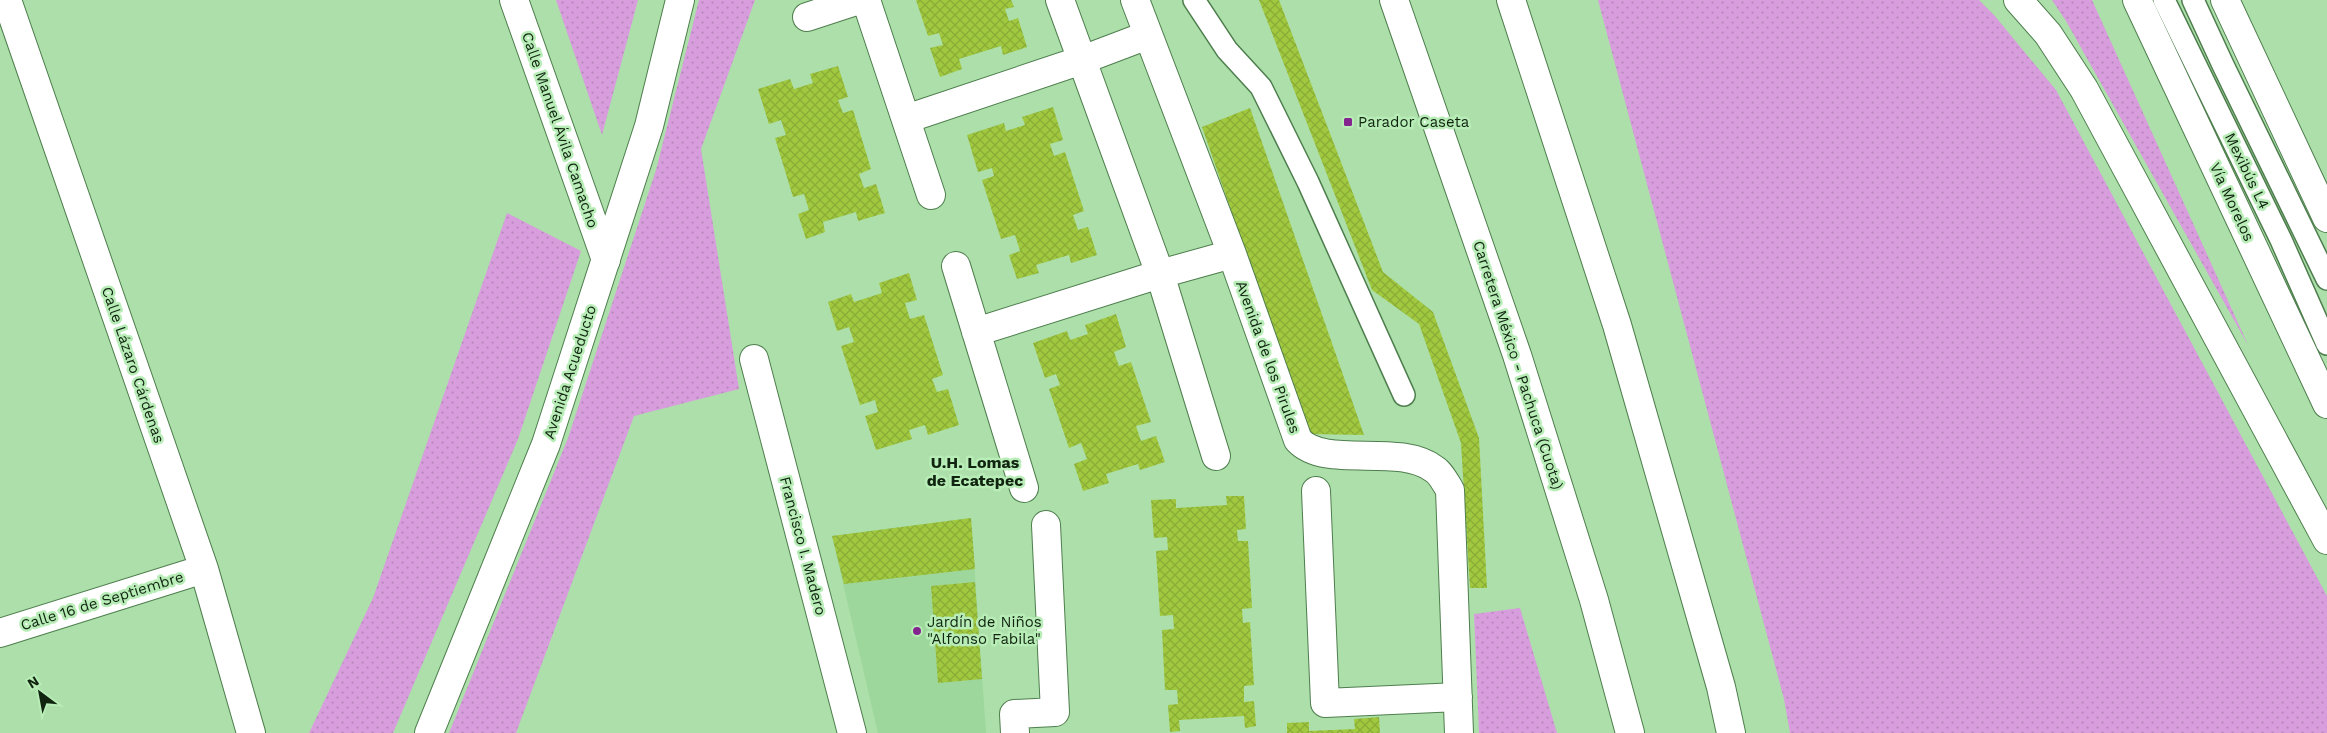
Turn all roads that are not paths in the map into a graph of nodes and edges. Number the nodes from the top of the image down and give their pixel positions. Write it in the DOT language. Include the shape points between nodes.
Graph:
graph roads {
  1 [pos="7,0"];
  2 [pos="514,0"];
  3 [pos="680,0"];
  4 [pos="859,0"];
  5 [pos="866,0"];
  6 [pos="1060,0"];
  7 [pos="1135,0"];
  8 [pos="1194,0"];
  9 [pos="1394,0"];
  10 [pos="1511,0"];
  11 [pos="2018,0"];
  12 [pos="2137,0"];
  13 [pos="2164,0"];
  14 [pos="2193,0"];
  15 [pos="2225,0"];
  16 [pos="807,17"];
  17 [pos="1148,34"];
  18 [pos="1082,60"];
  19 [pos="2280,117"];
  20 [pos="906,120"];
  21 [pos="2327,174"];
  22 [pos="931,195"];
  23 [pos="2327,218"];
  24 [pos="1232,254"];
  25 [pos="606,260"];
  26 [pos="956,266"];
  27 [pos="1160,274"];
  28 [pos="2327,279"];
  29 [pos="976,332"];
  30 [pos="2327,344"];
  31 [pos="754,359"];
  32 [pos="1404,395"];
  33 [pos="2327,404"];
  34 [pos="1216,456"];
  35 [pos="1024,488"];
  36 [pos="1316,491"];
  37 [pos="1046,525"];
  38 [pos="2327,540"];
  39 [pos="204,569"];
  40 [pos="0,633"];
  41 [pos="1458,697"];
  42 [pos="250,733"];
  43 [pos="429,733"];
  44 [pos="852,733"];
  45 [pos="1015,733"];
  46 [pos="1459,733"];
  47 [pos="1630,733"];
  48 [pos="1731,733"];
  1 -- 39 [label="main road, Calle Lázaro Cárdenas"];
  2 -- 25 [label="main road, Calle Manuel Ávila Camacho"];
  3 -- 25 [label="main road, Avenida Acueducto" via="649,126"];
  4 -- 16 [label="main road"];
  5 -- 20 [label="main road"];
  6 -- 18 [label="main road"];
  7 -- 17 [label="main road, Avenida de los Pirules"];
  8 -- 32 [label="lane" via="1227,50 1261,87 1308,182"];
  9 -- 47 [label="main road, Carretera México - Pachuca (Cuota)" via="1517,355 1594,600"];
  10 -- 48 [label="main road" via="1617,325 1721,687"];
  11 -- 38 [label="main road" via="2048,34 2084,89"];
  12 -- 33 [label="main road, Vía Morelos"];
  13 -- 30 [label="lane, Mexibús L4" via="2281,240"];
  14 -- 28 [label="lane, Mexibús L4"];
  15 -- 19 [label="main road"];
  17 -- 18 [label="main road"];
  17 -- 24 [label="main road, Avenida de los Pirules"];
  18 -- 20 [label="main road"];
  18 -- 27 [label="main road"];
  19 -- 21 [label="main road" via="2294,140"];
  19 -- 23 [label="main road"];
  20 -- 22 [label="main road"];
  24 -- 27 [label="main road"];
  24 -- 41 [label="main road, Avenida de los Pirules" via="1294,431 1304,446 1325,453 1416,460 1435,469 1450,490"];
  25 -- 43 [label="main road, Avenida Acueducto" via="546,444"];
  26 -- 29 [label="main road"];
  27 -- 29 [label="main road"];
  27 -- 34 [label="main road"];
  29 -- 35 [label="main road"];
  31 -- 44 [label="main road, Francisco I. Madero"];
  36 -- 41 [label="main road" via="1325,703"];
  37 -- 45 [label="main road" via="1055,712 1014,714"];
  39 -- 40 [label="main road, Calle 16 de Septiembre"];
  39 -- 42 [label="main road, Calle Lázaro Cárdenas"];
  41 -- 46 [label="main road, Avenida de los Pirules"];
}
